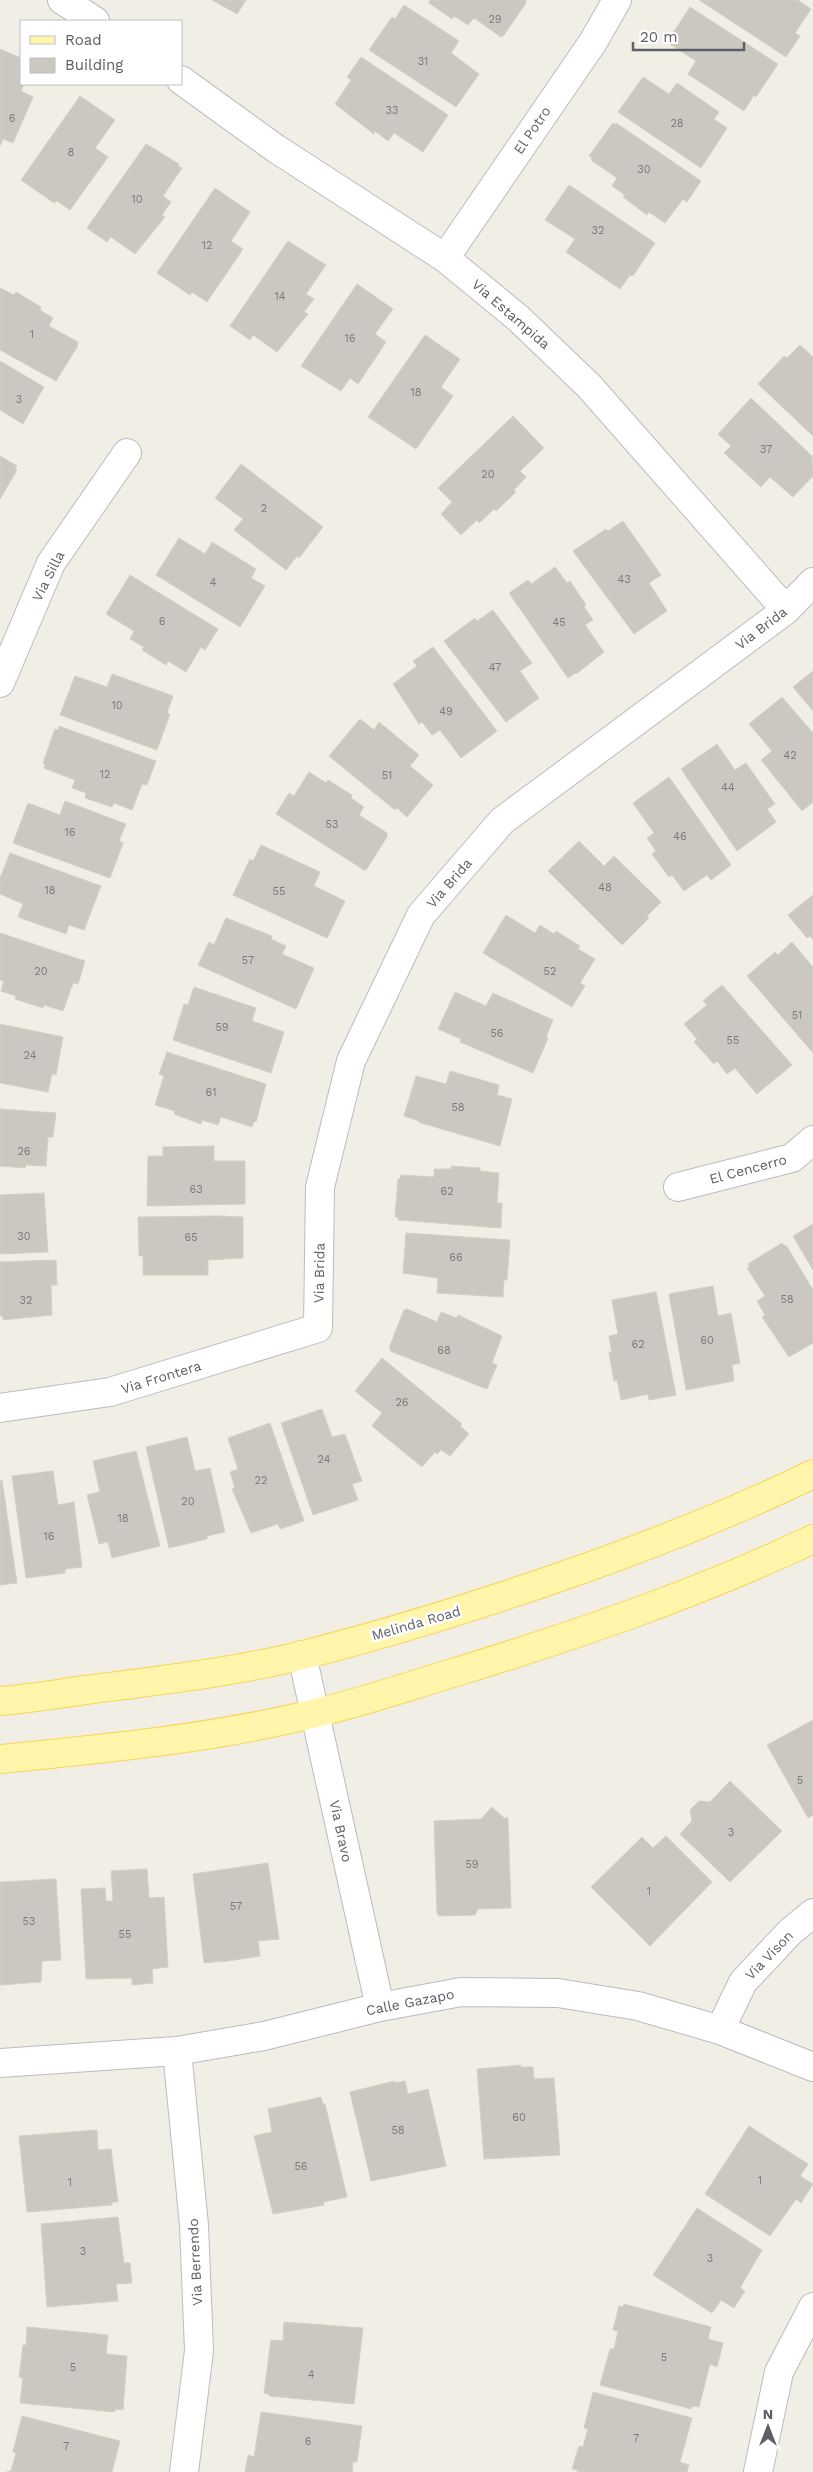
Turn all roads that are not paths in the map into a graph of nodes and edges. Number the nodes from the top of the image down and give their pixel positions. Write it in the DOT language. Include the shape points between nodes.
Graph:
graph roads {
  1 [pos="63,0"];
  2 [pos="617,0"];
  3 [pos="93,20"];
  4 [pos="182,81"];
  5 [pos="445,258"];
  6 [pos="127,453"];
  7 [pos="813,582"];
  8 [pos="786,610"];
  9 [pos="0,683"];
  10 [pos="813,1140"];
  11 [pos="678,1187"];
  12 [pos="318,1328"];
  13 [pos="0,1408"];
  14 [pos="813,1474"];
  15 [pos="813,1539"];
  16 [pos="302,1655"];
  17 [pos="0,1701"];
  18 [pos="315,1714"];
  19 [pos="0,1759"];
  20 [pos="813,1913"];
  21 [pos="380,2007"];
  22 [pos="720,2030"];
  23 [pos="177,2051"];
  24 [pos="0,2062"];
  25 [pos="813,2067"];
  26 [pos="813,2307"];
  27 [pos="184,2472"];
  28 [pos="758,2472"];
  1 -- 3 [label="street"];
  2 -- 5 [label="street, El Potro" via="593,42"];
  4 -- 5 [label="street, Via Estampida" via="274,148"];
  5 -- 8 [label="street, Via Estampida" via="518,318 589,386"];
  6 -- 9 [label="street, Via Silla" via="51,564"];
  7 -- 8 [label="street, Via Brida"];
  8 -- 12 [label="street, Via Brida" via="502,821 421,915 351,1062 320,1187"];
  10 -- 11 [label="street, El Cencerro" via="792,1158"];
  12 -- 13 [label="street, Via Frontera" via="110,1392"];
  14 -- 16 [label="main road, Melinda Road" via="757,1502 582,1569 485,1603"];
  15 -- 18 [label="main road" via="656,1604 530,1649"];
  16 -- 17 [label="main road, Melinda Road" via="135,1684"];
  16 -- 18 [label="street, Via Bravo"];
  18 -- 19 [label="main road" via="121,1746"];
  18 -- 21 [label="street, Via Bravo"];
  20 -- 22 [label="street, Via Vison" via="742,1982"];
  21 -- 22 [label="street, Calle Gazapo" via="461,1992 558,1993 638,2006"];
  21 -- 23 [label="street, Calle Gazapo" via="264,2036"];
  22 -- 25 [label="street, Calle Gazapo"];
  23 -- 24 [label="street, Calle Gazapo"];
  23 -- 27 [label="street, Via Berrendo" via="194,2225 199,2351"];
  26 -- 28 [label="street" via="779,2372"];
}
